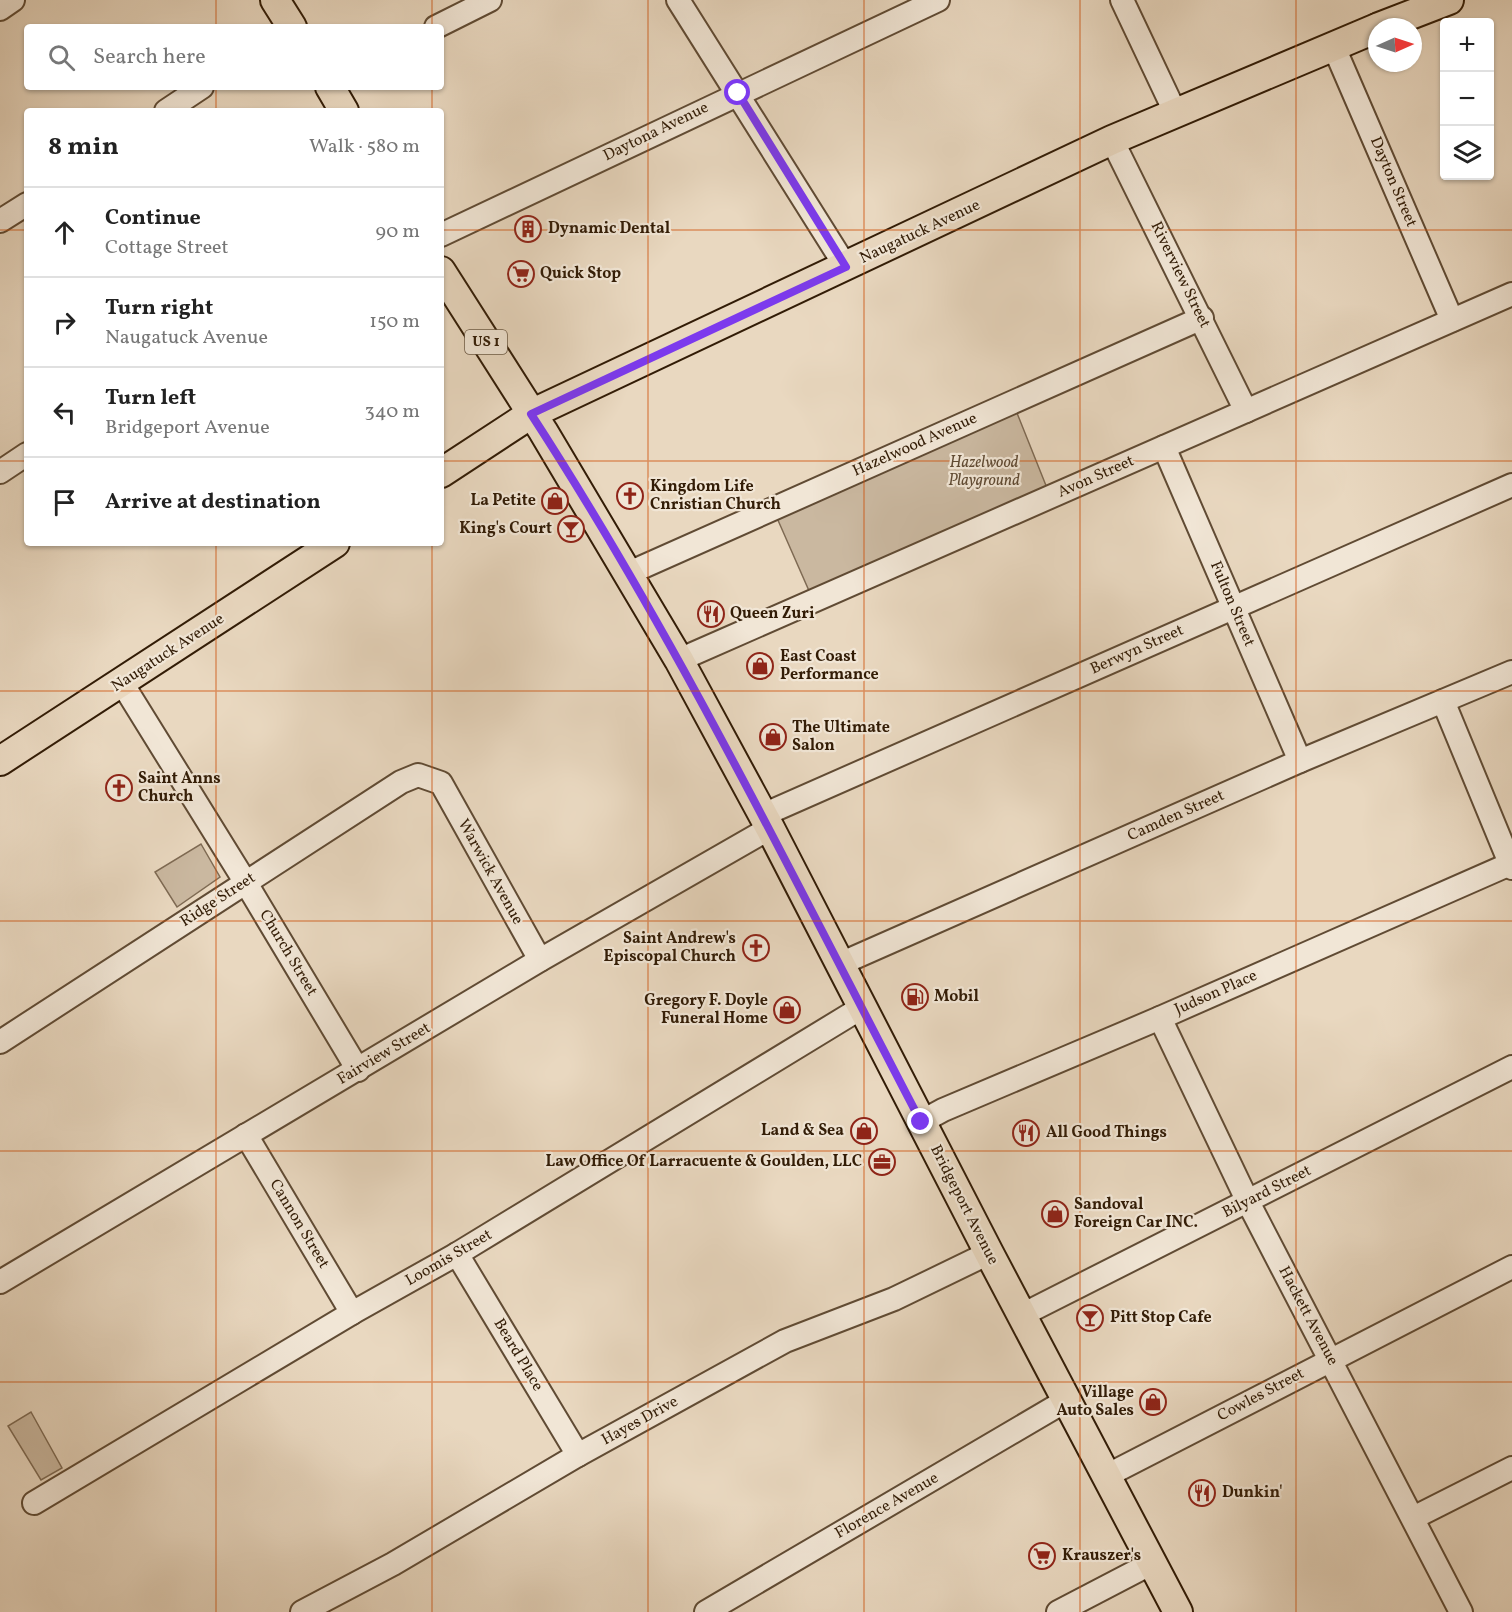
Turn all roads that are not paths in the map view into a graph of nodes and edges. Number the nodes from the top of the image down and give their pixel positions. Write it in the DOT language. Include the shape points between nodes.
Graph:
graph roads {
  1 [pos="13,0"];
  2 [pos="275,0"];
  3 [pos="490,0"];
  4 [pos="678,0"];
  5 [pos="938,0"];
  6 [pos="1122,0"];
  7 [pos="1449,0"];
  8 [pos="0,9"];
  9 [pos="1402,18"];
  10 [pos="290,24"];
  11 [pos="442,24"];
  12 [pos="1368,31"];
  13 [pos="1334,45"];
  14 [pos="198,90"];
  15 [pos="332,90"];
  16 [pos="738,93"];
  17 [pos="170,108"];
  18 [pos="342,108"];
  19 [pos="1175,112"];
  20 [pos="1112,140"];
  21 [pos="24,206"];
  22 [pos="0,221"];
  23 [pos="444,234"];
  24 [pos="846,267"];
  25 [pos="444,276"];
  26 [pos="1512,294"];
  27 [pos="1202,318"];
  28 [pos="1452,320"];
  29 [pos="1246,411"];
  30 [pos="531,414"];
  31 [pos="1164,447"];
  32 [pos="24,456"];
  33 [pos="444,471"];
  34 [pos="0,472"];
  35 [pos="1512,485"];
  36 [pos="330,546"];
  37 [pos="629,573"];
  38 [pos="1233,607"];
  39 [pos="679,660"];
  40 [pos="1512,672"];
  41 [pos="122,683"];
  42 [pos="1443,701"];
  43 [pos="0,761"];
  44 [pos="1300,761"];
  45 [pos="441,783"];
  46 [pos="766,821"];
  47 [pos="1511,866"];
  48 [pos="246,883"];
  49 [pos="540,960"];
  50 [pos="840,964"];
  51 [pos="861,1008"];
  52 [pos="1160,1018"];
  53 [pos="0,1042"];
  54 [pos="1512,1067"];
  55 [pos="358,1070"];
  56 [pos="921,1122"];
  57 [pos="246,1135"];
  58 [pos="1248,1202"];
  59 [pos="989,1253"];
  60 [pos="457,1254"];
  61 [pos="1512,1267"];
  62 [pos="0,1282"];
  63 [pos="352,1312"];
  64 [pos="1022,1315"];
  65 [pos="1330,1359"];
  66 [pos="1067,1400"];
  67 [pos="578,1455"];
  68 [pos="1512,1468"];
  69 [pos="1106,1476"];
  70 [pos="34,1503"];
  71 [pos="1413,1518"];
  72 [pos="1152,1563"];
  73 [pos="302,1612"];
  74 [pos="706,1612"];
  75 [pos="1058,1612"];
  76 [pos="1178,1612"];
  77 [pos="1461,1612"];
  1 -- 8 [label="street"];
  2 -- 10 [label="main road"];
  3 -- 11 [label="street"];
  4 -- 16 [label="street"];
  5 -- 16 [label="street, Daytona Avenue"];
  6 -- 19 [label="street"];
  7 -- 9 [label="main road, Naugatuck Avenue"];
  12 -- 13 [label="main road, Naugatuck Avenue"];
  13 -- 19 [label="main road, Naugatuck Avenue"];
  13 -- 28 [label="street, Dayton Street"];
  14 -- 17 [label="street"];
  15 -- 18 [label="main road"];
  16 -- 23 [label="street, Daytona Avenue"];
  16 -- 24 [label="street"];
  19 -- 20 [label="main road, Naugatuck Avenue"];
  20 -- 24 [label="main road, Naugatuck Avenue"];
  20 -- 27 [label="street, Riverview Street"];
  21 -- 22 [label="street"];
  24 -- 30 [label="main road, Naugatuck Avenue"];
  25 -- 30 [label="main road, Bridgeport Avenue / US 1"];
  26 -- 28 [label="street, Avon Street"];
  27 -- 29 [label="street, Riverview Street"];
  27 -- 37 [label="street, Hazelwood Avenue"];
  28 -- 29 [label="street, Avon Street"];
  29 -- 31 [label="street, Avon Street"];
  30 -- 33 [label="main road, Naugatuck Avenue"];
  30 -- 37 [label="main road, Bridgeport Avenue / US 1"];
  31 -- 38 [label="street, Fulton Street"];
  31 -- 39 [label="street, Avon Street"];
  32 -- 34 [label="street"];
  35 -- 38 [label="street, Berwyn Street"];
  36 -- 41 [label="main road, Naugatuck Avenue"];
  37 -- 39 [label="main road, Bridgeport Avenue / US 1"];
  38 -- 44 [label="street, Fulton Street"];
  38 -- 46 [label="street, Berwyn Street"];
  39 -- 46 [label="main road, Bridgeport Avenue / US 1"];
  40 -- 42 [label="street, Camden Street"];
  41 -- 43 [label="main road, Naugatuck Avenue"];
  41 -- 48 [label="street, Church Street"];
  42 -- 44 [label="street, Camden Street"];
  42 -- 47 [label="street"];
  44 -- 50 [label="street, Camden Street"];
  45 -- 48 [label="street, Ridge Street" via="418,775 400,782"];
  45 -- 49 [label="street, Warwick Avenue"];
  46 -- 49 [label="street, Fairview Street"];
  46 -- 50 [label="main road, Bridgeport Avenue / US 1"];
  47 -- 52 [label="street, Judson Place"];
  48 -- 53 [label="street, Ridge Street"];
  48 -- 55 [label="street, Church Street"];
  49 -- 55 [label="street, Fairview Street"];
  50 -- 51 [label="main road, Bridgeport Avenue / US 1"];
  51 -- 56 [label="main road, Bridgeport Avenue / US 1"];
  51 -- 60 [label="street, Loomis Street"];
  52 -- 56 [label="street, Judson Place"];
  52 -- 58 [label="street, Hackett Avenue"];
  54 -- 58 [label="street, Bilyard Street"];
  55 -- 57 [label="street, Fairview Street"];
  56 -- 59 [label="main road, Bridgeport Avenue / US 1"];
  57 -- 62 [label="street, Fairview Street"];
  57 -- 63 [label="street, Cannon Street"];
  58 -- 64 [label="street, Bilyard Street"];
  58 -- 65 [label="street, Hackett Avenue"];
  59 -- 64 [label="main road, Bridgeport Avenue / US 1"];
  59 -- 67 [label="street, Hayes Drive" via="894,1299 785,1341"];
  60 -- 63 [label="street, Loomis Street"];
  60 -- 67 [label="street, Beard Place"];
  61 -- 65 [label="street, Cowles Street"];
  63 -- 70 [label="street, Loomis Street"];
  64 -- 66 [label="main road, Bridgeport Avenue / US 1"];
  65 -- 69 [label="street, Cowles Street"];
  65 -- 71 [label="street, Hackett Avenue"];
  66 -- 69 [label="main road, Bridgeport Avenue / US 1"];
  66 -- 74 [label="street, Florence Avenue"];
  67 -- 73 [label="street, Hayes Drive" via="393,1564"];
  68 -- 71 [label="street"];
  69 -- 72 [label="main road, Bridgeport Avenue / US 1"];
  71 -- 77 [label="street, Hackett Avenue"];
  72 -- 75 [label="street"];
  72 -- 76 [label="main road, Bridgeport Avenue / US 1"];
}
